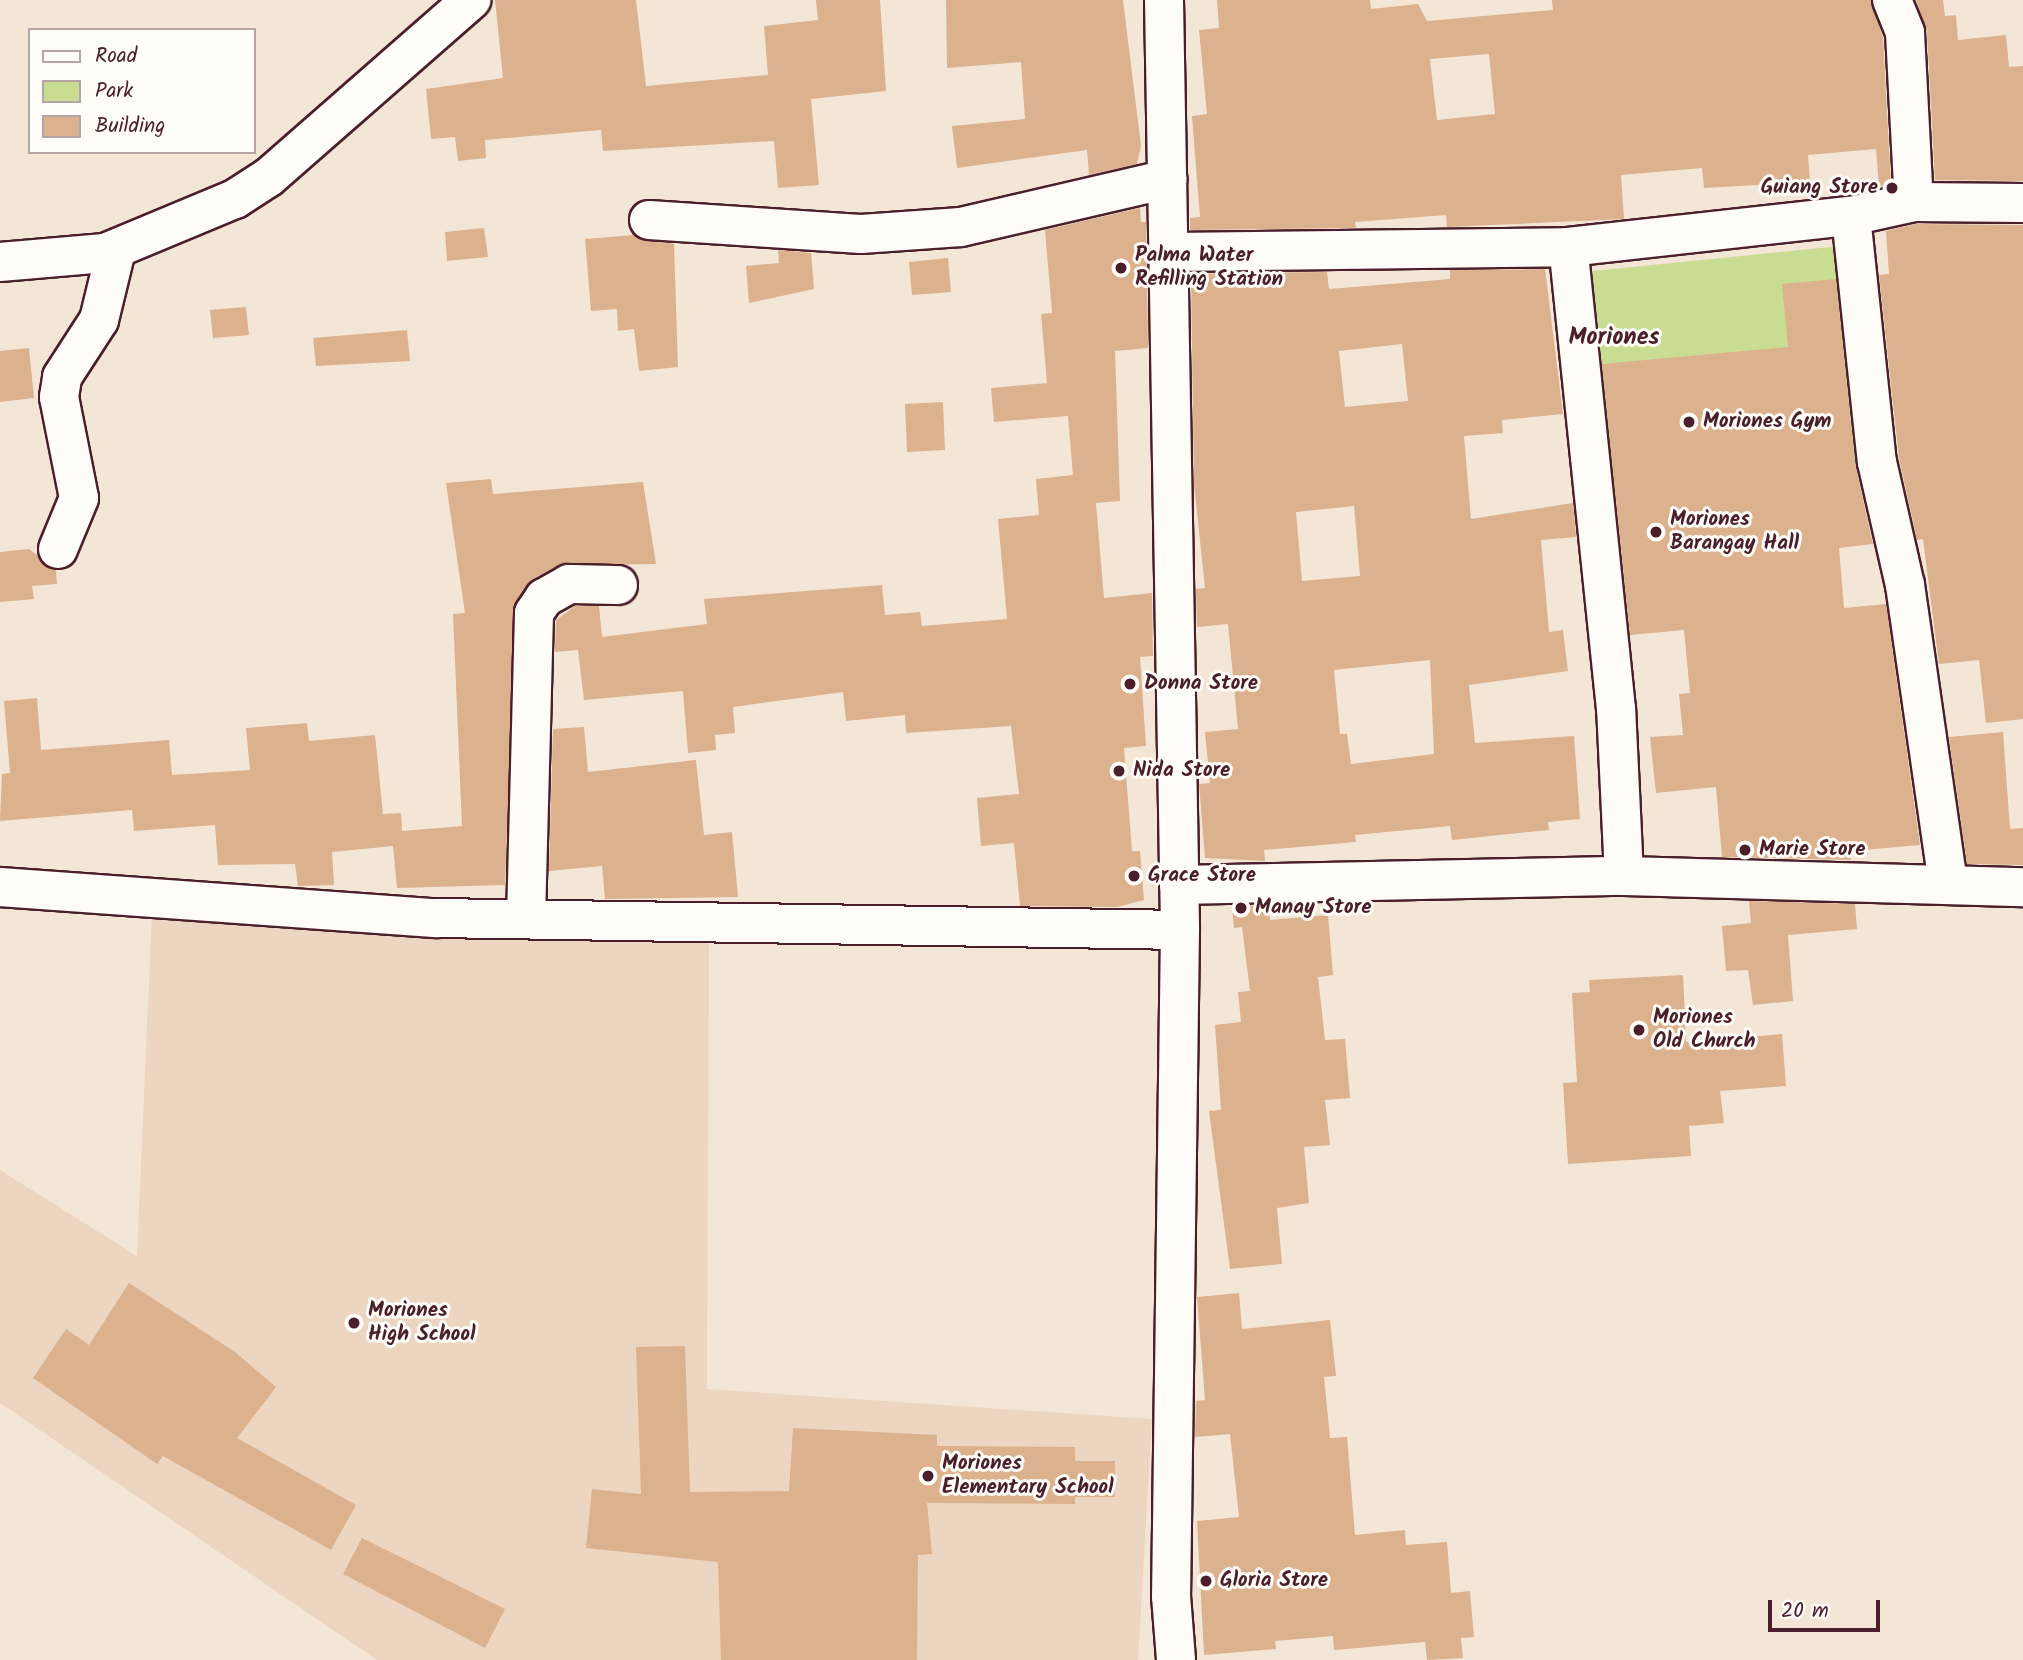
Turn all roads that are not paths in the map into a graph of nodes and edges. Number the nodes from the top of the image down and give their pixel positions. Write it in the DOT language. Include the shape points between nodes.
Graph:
graph roads {
  1 [pos="471,0"];
  2 [pos="1164,0"];
  3 [pos="1892,0"];
  4 [pos="1168,179"];
  5 [pos="1914,202"];
  6 [pos="2023,203"];
  7 [pos="1851,216"];
  8 [pos="649,220"];
  9 [pos="1568,247"];
  10 [pos="116,250"];
  11 [pos="1170,252"];
  12 [pos="0,262"];
  13 [pos="58,550"];
  14 [pos="618,585"];
  15 [pos="1624,876"];
  16 [pos="1948,884"];
  17 [pos="1179,885"];
  18 [pos="0,887"];
  19 [pos="2023,887"];
  20 [pos="526,919"];
  21 [pos="1180,930"];
  22 [pos="1177,1660"];
  1 -- 10 [label="street" via="269,177 235,199"];
  2 -- 4 [label="street"];
  3 -- 5 [label="street" via="1905,33"];
  4 -- 8 [label="street" via="961,228 861,234"];
  4 -- 11 [label="street"];
  5 -- 6 [label="street"];
  5 -- 7 [label="street"];
  7 -- 9 [label="street"];
  7 -- 16 [label="street" via="1877,463 1905,586"];
  9 -- 11 [label="street"];
  9 -- 15 [label="street" via="1616,709"];
  10 -- 12 [label="street"];
  10 -- 13 [label="street" via="99,320 62,377 59,397 79,498"];
  11 -- 17 [label="street"];
  14 -- 20 [label="street" via="569,584 544,598 534,613"];
  15 -- 16 [label="street"];
  15 -- 17 [label="street"];
  16 -- 19 [label="street"];
  17 -- 21 [label="street"];
  18 -- 20 [label="street"];
  20 -- 21 [label="street"];
  21 -- 22 [label="street" via="1171,1596"];
}
